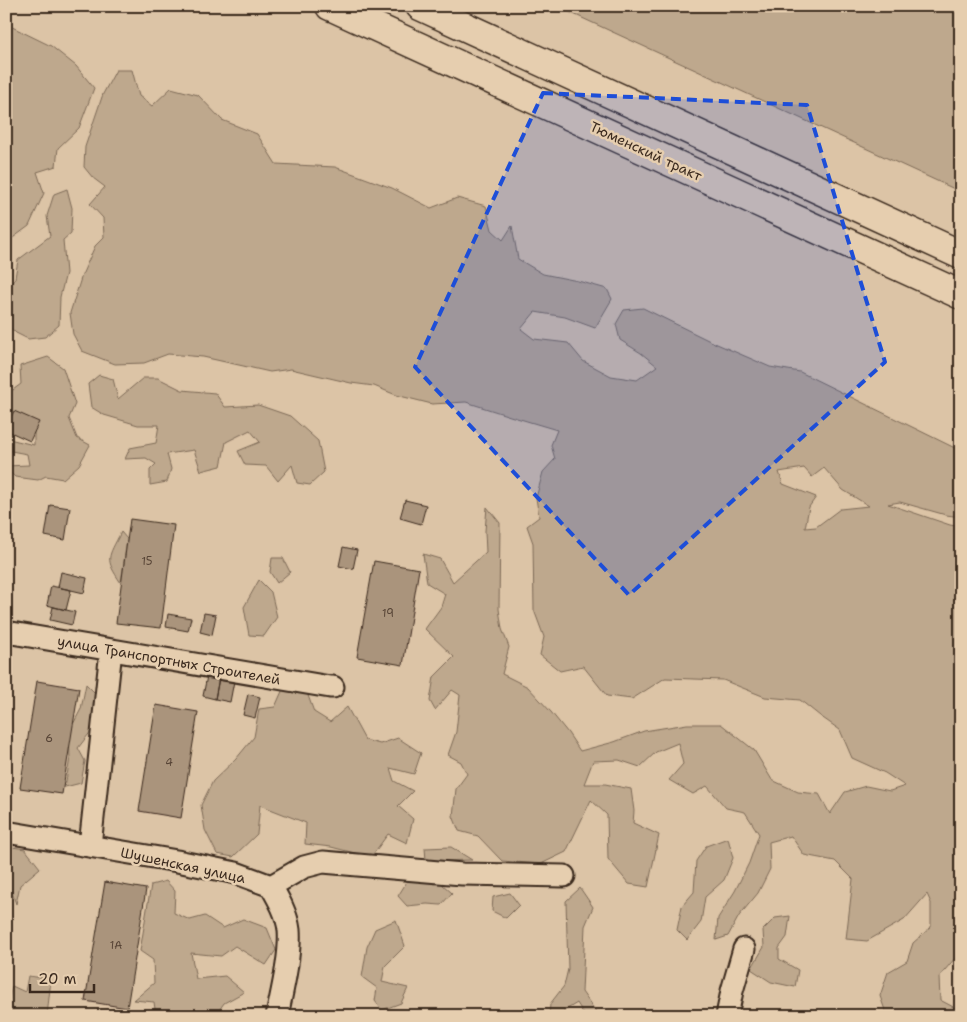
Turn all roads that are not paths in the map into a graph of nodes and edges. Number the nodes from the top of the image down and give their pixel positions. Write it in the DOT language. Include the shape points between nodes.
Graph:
graph roads {
  1 [pos="330,6"];
  2 [pos="420,6"];
  3 [pos="961,255"];
  4 [pos="961,295"];
  5 [pos="6,632"];
  6 [pos="111,650"];
  7 [pos="332,687"];
  8 [pos="6,832"];
  9 [pos="90,846"];
  10 [pos="564,876"];
  11 [pos="271,886"];
  12 [pos="744,949"];
  13 [pos="277,1016"];
  14 [pos="727,1016"];
  1 -- 4 [label="main road, Тюменский тракт"];
  2 -- 3 [label="main road"];
  5 -- 6 [label="street, улица Транспортных Строителей"];
  6 -- 7 [label="street, улица Транспортных Строителей"];
  6 -- 9 [label="street"];
  8 -- 9 [label="street, Шушенская улица"];
  9 -- 11 [label="street, Шушенская улица" via="236,873"];
  10 -- 11 [label="street" via="462,874 323,862 304,866"];
  11 -- 13 [label="street" via="289,930"];
  12 -- 14 [label="street"];
}
